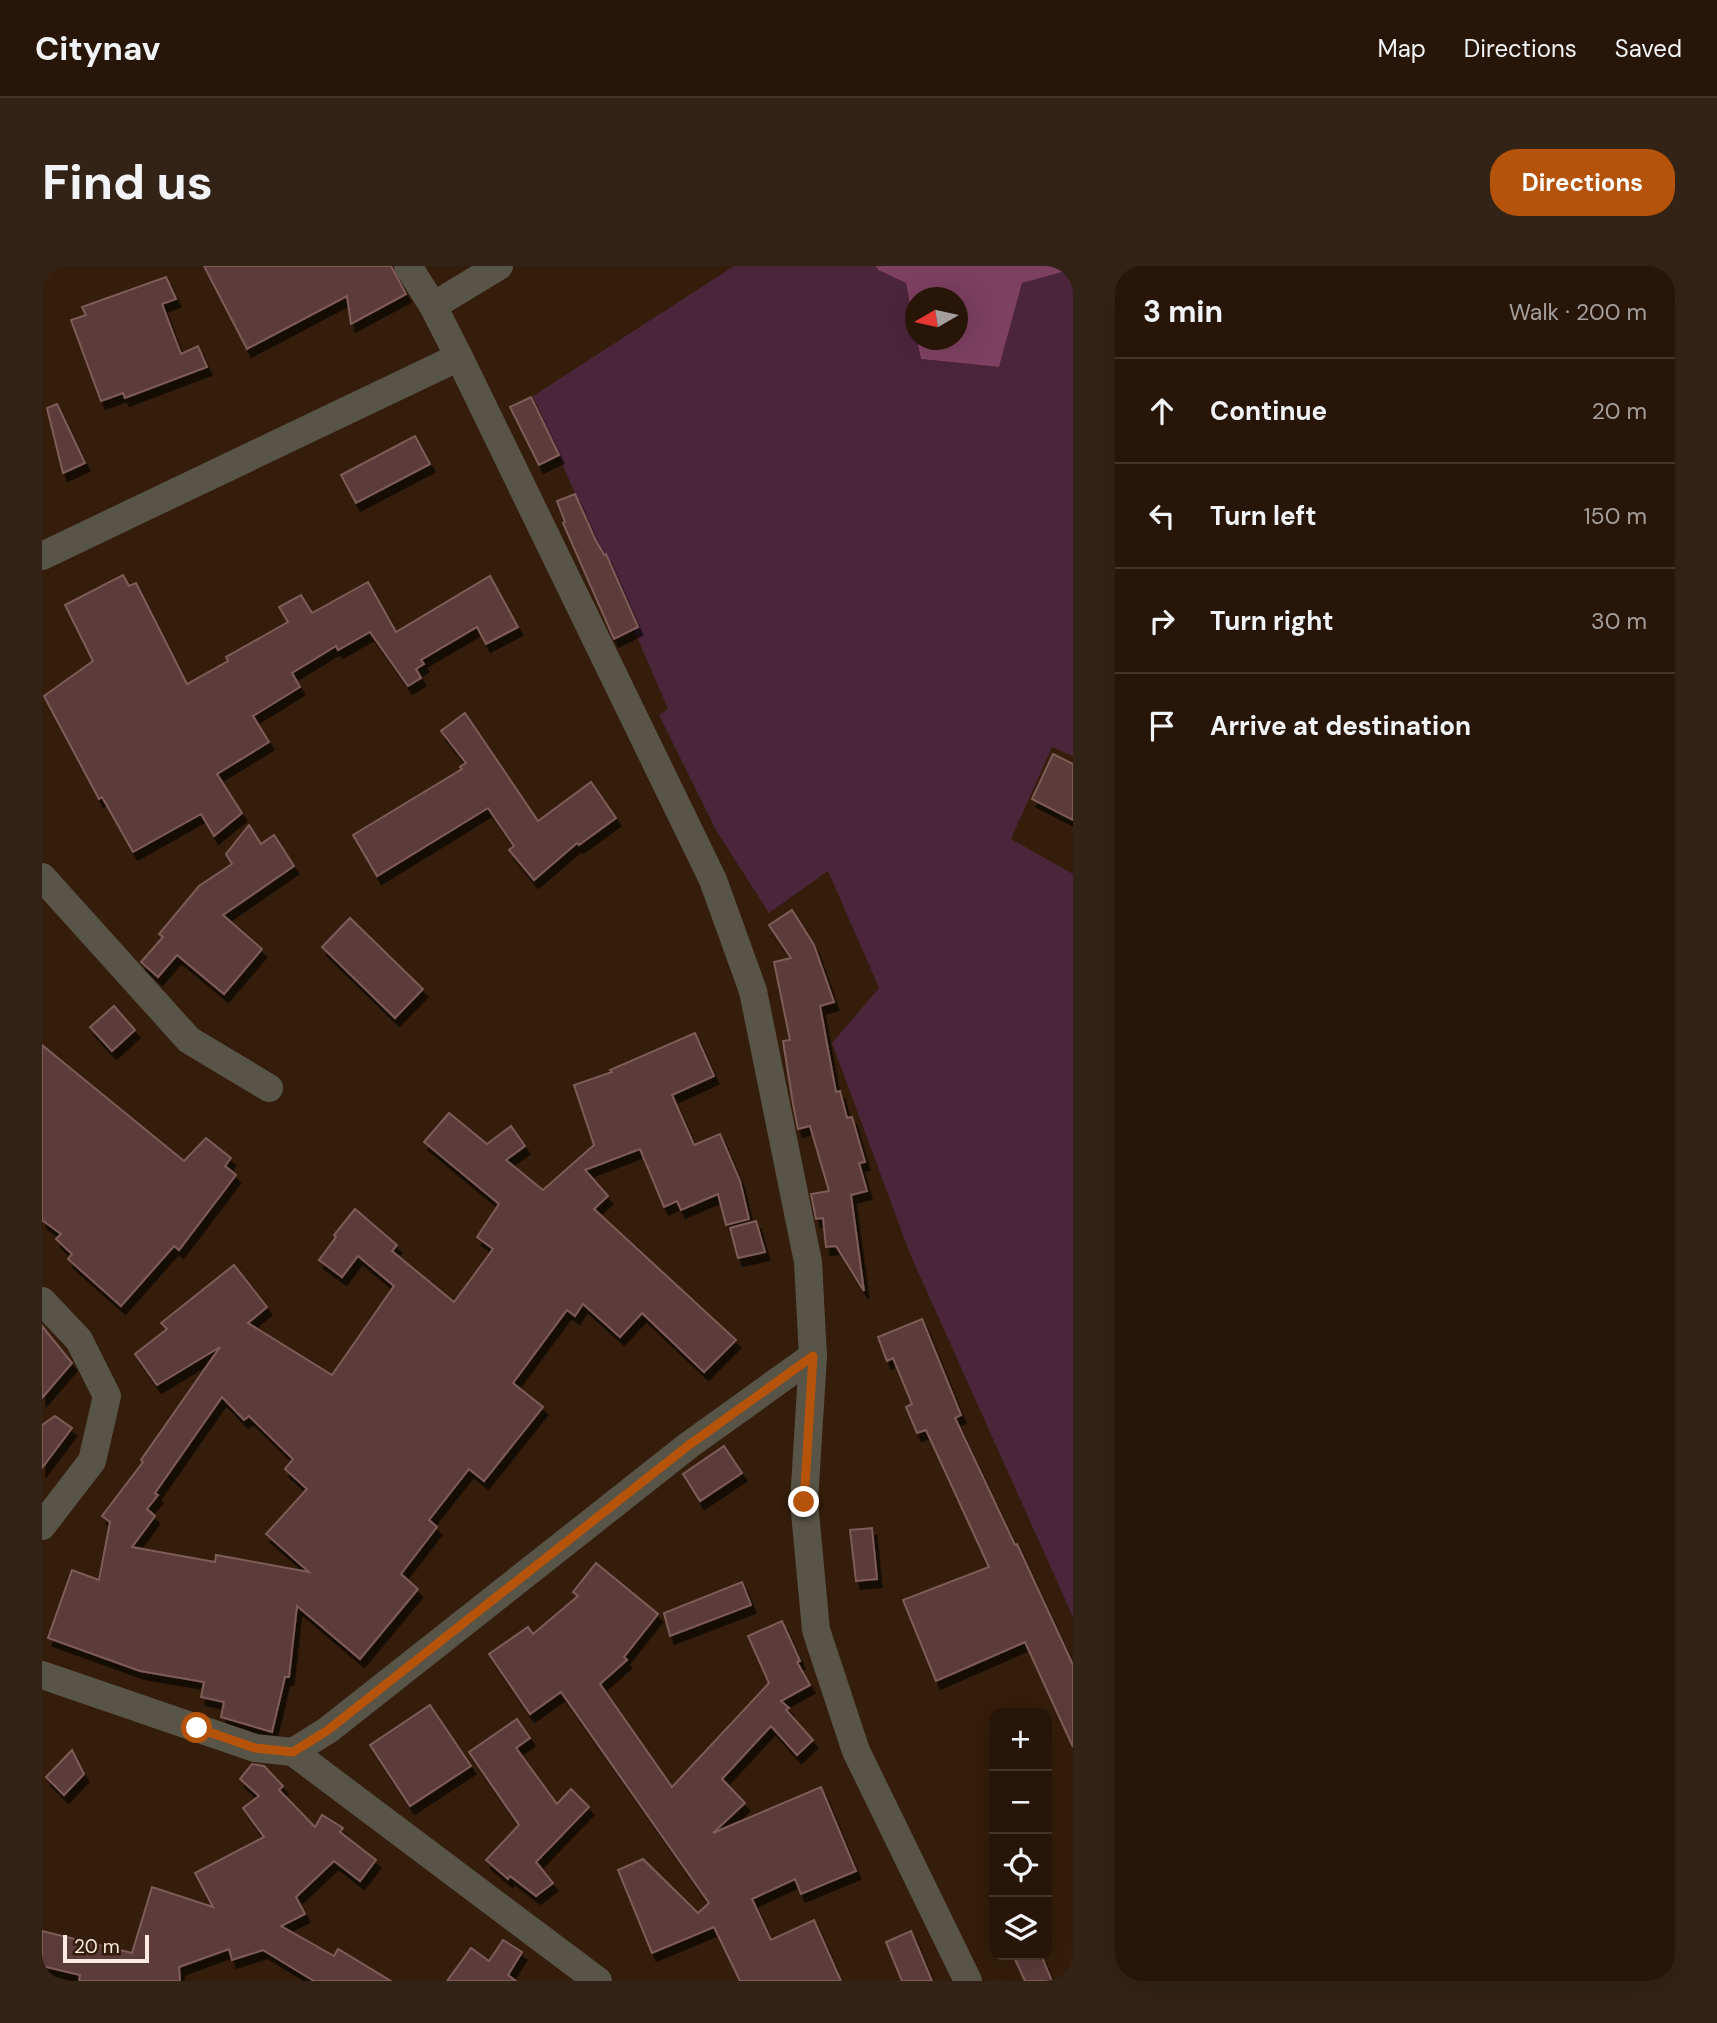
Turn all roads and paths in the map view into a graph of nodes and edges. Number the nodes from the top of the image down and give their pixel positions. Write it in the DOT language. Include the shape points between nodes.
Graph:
graph roads {
  1 [pos="408,266"];
  2 [pos="499,266"];
  3 [pos="433,306"];
  4 [pos="458,357"];
  5 [pos="42,556"];
  6 [pos="42,877"];
  7 [pos="269,1088"];
  8 [pos="42,1301"];
  9 [pos="813,1356"];
  10 [pos="42,1526"];
  11 [pos="42,1675"];
  12 [pos="293,1752"];
  13 [pos="598,1981"];
  14 [pos="968,1981"];
  1 -- 3 [label="street"];
  2 -- 3 [label="street"];
  3 -- 4 [label="street"];
  4 -- 5 [label="street"];
  4 -- 9 [label="street" via="713,880 753,991 808,1262"];
  6 -- 7 [label="street" via="189,1040"];
  8 -- 10 [label="street" via="79,1340 107,1396 92,1461"];
  9 -- 12 [label="street" via="689,1445 328,1730"];
  9 -- 14 [label="street" via="804,1502 816,1630 856,1751"];
  11 -- 12 [label="street" via="255,1748"];
  12 -- 13 [label="street"];
}
